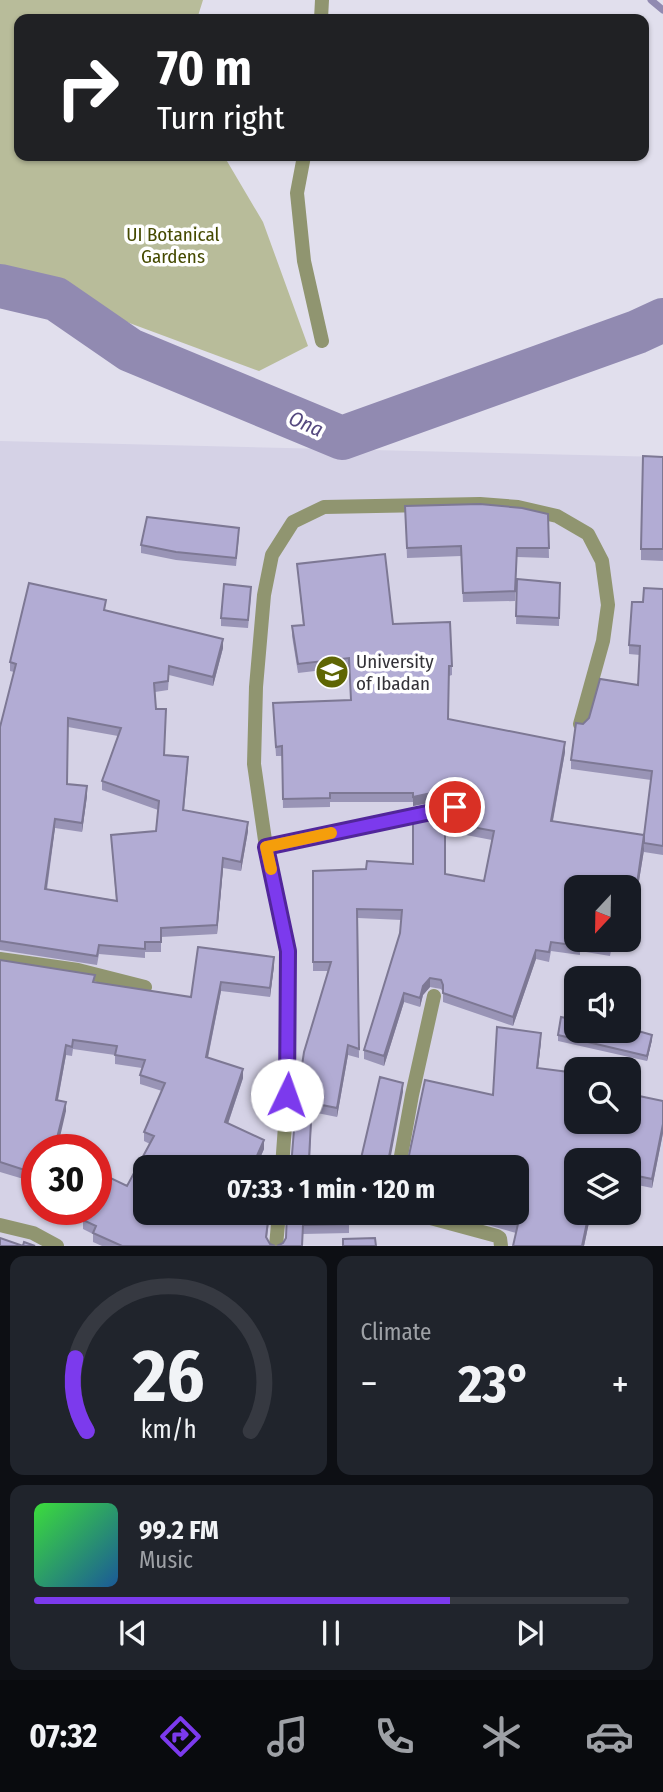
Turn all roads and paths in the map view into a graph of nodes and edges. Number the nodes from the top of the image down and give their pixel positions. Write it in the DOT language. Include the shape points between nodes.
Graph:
graph roads {
  1 [pos="303,161"];
  2 [pos="322,341"];
  3 [pos="580,724"];
  4 [pos="455,807"];
  5 [pos="266,847"];
  6 [pos="0,959"];
  7 [pos="145,987"];
  8 [pos="434,996"];
  9 [pos="283,1155"];
  10 [pos="401,1155"];
  11 [pos="0,1224"];
  12 [pos="278,1225"];
  13 [pos="456,1225"];
  14 [pos="57,1246"];
  15 [pos="276,1246"];
  16 [pos="501,1246"];
  1 -- 2 [label="street" via="297,193 304,261"];
  3 -- 5 [label="street" via="608,605 603,561 588,534 557,516 518,507 324,507 293,522 272,555 264,595 254,764"];
  4 -- 5 [label="street"];
  5 -- 9 [label="street" via="288,951 289,1071"];
  6 -- 7 [label="street" via="78,970"];
  8 -- 10 [label="street"];
  11 -- 14 [label="street"];
  12 -- 15 [label="street"];
  13 -- 16 [label="street" via="497,1236"];
}
